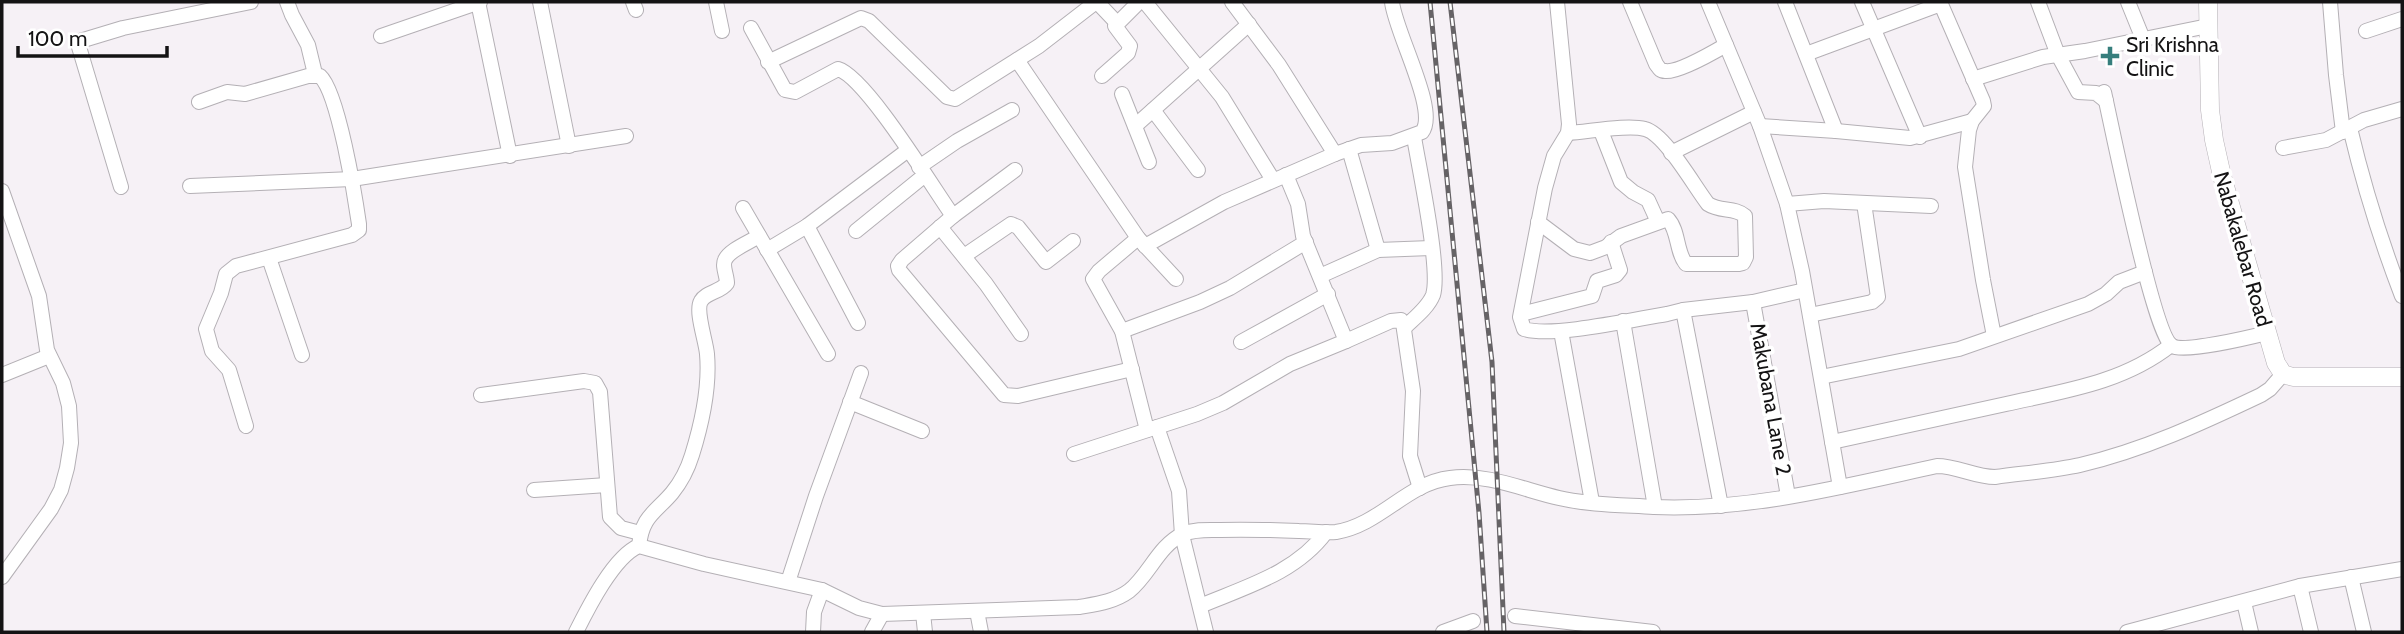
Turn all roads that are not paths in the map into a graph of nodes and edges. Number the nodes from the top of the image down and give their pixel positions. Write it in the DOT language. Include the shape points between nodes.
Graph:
graph roads {
  1 [pos="251,2"];
  2 [pos="304,2"];
  3 [pos="479,2"];
  4 [pos="540,2"];
  5 [pos="716,2"];
  6 [pos="1097,2"];
  7 [pos="1139,2"];
  8 [pos="1145,2"];
  9 [pos="1232,2"];
  10 [pos="1392,2"];
  11 [pos="1557,2"];
  12 [pos="1630,2"];
  13 [pos="1708,2"];
  14 [pos="1785,2"];
  15 [pos="1862,2"];
  16 [pos="2038,2"];
  17 [pos="2128,2"];
  18 [pos="2208,2"];
  19 [pos="2330,2"];
  20 [pos="1940,3"];
  21 [pos="288,4"];
  22 [pos="2402,19"];
  23 [pos="1116,22"];
  24 [pos="1249,24"];
  25 [pos="2208,26"];
  26 [pos="751,28"];
  27 [pos="1874,30"];
  28 [pos="722,31"];
  29 [pos="2366,32"];
  30 [pos="381,36"];
  31 [pos="2143,39"];
  32 [pos="1726,45"];
  33 [pos="1805,54"];
  34 [pos="2058,55"];
  35 [pos="1017,60"];
  36 [pos="768,62"];
  37 [pos="1199,69"];
  38 [pos="315,74"];
  39 [pos="1102,76"];
  40 [pos="1973,79"];
  41 [pos="1122,94"];
  42 [pos="199,102"];
  43 [pos="2402,109"];
  44 [pos="1012,110"];
  45 [pos="1153,110"];
  46 [pos="1754,112"];
  47 [pos="1972,121"];
  48 [pos="1135,125"];
  49 [pos="1760,126"];
  50 [pos="2346,130"];
  51 [pos="1601,131"];
  52 [pos="1836,131"];
  53 [pos="1568,134"];
  54 [pos="626,136"];
  55 [pos="1920,136"];
  56 [pos="1414,137"];
  57 [pos="569,146"];
  58 [pos="2283,148"];
  59 [pos="908,150"];
  60 [pos="1342,151"];
  61 [pos="1671,153"];
  62 [pos="510,156"];
  63 [pos="1149,162"];
  64 [pos="1015,170"];
  65 [pos="1198,170"];
  66 [pos="922,171"];
  67 [pos="1280,178"];
  68 [pos="352,180"];
  69 [pos="190,186"];
  70 [pos="121,187"];
  71 [pos="2,191"];
  72 [pos="1864,202"];
  73 [pos="1787,204"];
  74 [pos="1931,206"];
  75 [pos="743,208"];
  76 [pos="953,216"];
  77 [pos="1538,222"];
  78 [pos="1658,222"];
  79 [pos="807,226"];
  80 [pos="940,227"];
  81 [pos="856,232"];
  82 [pos="759,236"];
  83 [pos="1073,242"];
  84 [pos="1142,242"];
  85 [pos="1306,242"];
  86 [pos="1611,242"];
  87 [pos="1431,248"];
  88 [pos="767,250"];
  89 [pos="1378,250"];
  90 [pos="964,256"];
  91 [pos="268,258"];
  92 [pos="2145,272"];
  93 [pos="1320,276"];
  94 [pos="1176,279"];
  95 [pos="1805,290"];
  96 [pos="1328,294"];
  97 [pos="2402,296"];
  98 [pos="1754,302"];
  99 [pos="1683,310"];
  100 [pos="1521,314"];
  101 [pos="1810,314"];
  102 [pos="1623,321"];
  103 [pos="858,323"];
  104 [pos="1404,328"];
  105 [pos="1122,331"];
  106 [pos="1561,331"];
  107 [pos="2267,333"];
  108 [pos="1021,334"];
  109 [pos="1994,336"];
  110 [pos="1346,341"];
  111 [pos="1241,342"];
  112 [pos="2171,345"];
  113 [pos="828,354"];
  114 [pos="302,355"];
  115 [pos="49,356"];
  116 [pos="1132,369"];
  117 [pos="861,373"];
  118 [pos="2,374"];
  119 [pos="2283,374"];
  120 [pos="1821,377"];
  121 [pos="2402,377"];
  122 [pos="481,395"];
  123 [pos="850,402"];
  124 [pos="246,426"];
  125 [pos="1152,428"];
  126 [pos="922,431"];
  127 [pos="1832,442"];
  128 [pos="1074,454"];
  129 [pos="607,485"];
  130 [pos="1840,487"];
  131 [pos="1420,488"];
  132 [pos="534,490"];
  133 [pos="1788,496"];
  134 [pos="1592,502"];
  135 [pos="1721,506"];
  136 [pos="1655,507"];
  137 [pos="1326,532"];
  138 [pos="1182,535"];
  139 [pos="639,539"];
  140 [pos="2402,569"];
  141 [pos="3,573"];
  142 [pos="2351,577"];
  143 [pos="788,582"];
  144 [pos="2300,586"];
  145 [pos="822,590"];
  146 [pos="2244,602"];
  147 [pos="1200,606"];
  148 [pos="977,611"];
  149 [pos="923,613"];
  150 [pos="882,614"];
  151 [pos="1515,616"];
  152 [pos="1473,621"];
  153 [pos="2175,626"];
  154 [pos="576,632"];
  155 [pos="813,632"];
  156 [pos="872,632"];
  157 [pos="925,632"];
  158 [pos="981,632"];
  159 [pos="1206,632"];
  160 [pos="1443,632"];
  161 [pos="1652,632"];
  162 [pos="2127,632"];
  163 [pos="2251,632"];
  164 [pos="2311,632"];
  165 [pos="2364,632"];
  1 -- 70 [label="street" via="79,41"];
  2 -- 21 [label="street"];
  3 -- 30 [label="street"];
  3 -- 62 [label="street"];
  4 -- 57 [label="street"];
  5 -- 28 [label="street"];
  6 -- 23 [label="street"];
  6 -- 35 [label="street"];
  7 -- 23 [label="street"];
  8 -- 37 [label="street"];
  9 -- 24 [label="street"];
  10 -- 56 [label="street" via="1426,113 1426,128"];
  11 -- 53 [label="street"];
  12 -- 32 [label="street" via="1662,71"];
  13 -- 32 [label="street"];
  14 -- 33 [label="street"];
  15 -- 27 [label="street"];
  16 -- 34 [label="street"];
  17 -- 31 [label="street"];
  18 -- 25 [label="main road, Nabakalebar Road"];
  19 -- 50 [label="street"];
  20 -- 27 [label="street"];
  20 -- 40 [label="street"];
  21 -- 38 [label="street" via="308,45"];
  22 -- 29 [label="street"];
  23 -- 39 [label="street" via="1115,29 1130,49"];
  24 -- 37 [label="street"];
  24 -- 60 [label="street"];
  25 -- 31 [label="street"];
  25 -- 107 [label="main road, Nabakalebar Road" via="2214,140"];
  26 -- 36 [label="street"];
  27 -- 33 [label="street"];
  27 -- 55 [label="street"];
  31 -- 34 [label="street"];
  32 -- 46 [label="street"];
  33 -- 52 [label="street"];
  34 -- 40 [label="street"];
  34 -- 92 [label="street" via="2078,92 2105,97"];
  35 -- 36 [label="street" via="951,99 862,18"];
  35 -- 84 [label="street"];
  36 -- 59 [label="street" via="789,92 842,69"];
  37 -- 45 [label="street"];
  37 -- 67 [label="street"];
  38 -- 42 [label="street"];
  38 -- 68 [label="street" via="328,86"];
  40 -- 47 [label="street" via="1984,106"];
  41 -- 48 [label="street"];
  43 -- 50 [label="street"];
  44 -- 66 [label="street" via="957,141"];
  45 -- 48 [label="street"];
  45 -- 65 [label="street"];
  46 -- 49 [label="street"];
  46 -- 61 [label="street"];
  47 -- 55 [label="street"];
  47 -- 109 [label="street" via="1966,180"];
  48 -- 63 [label="street"];
  49 -- 52 [label="street"];
  49 -- 73 [label="street"];
  50 -- 58 [label="street" via="2315,143"];
  50 -- 97 [label="street"];
  51 -- 53 [label="street"];
  51 -- 61 [label="street" via="1644,129 1660,137"];
  51 -- 78 [label="street" via="1621,182 1648,200"];
  52 -- 55 [label="street"];
  53 -- 77 [label="street" via="1552,164"];
  54 -- 57 [label="street"];
  56 -- 60 [label="street"];
  56 -- 87 [label="street"];
  57 -- 62 [label="street"];
  59 -- 66 [label="street"];
  59 -- 79 [label="street"];
  60 -- 67 [label="street"];
  60 -- 89 [label="street"];
  61 -- 78 [label="street" via="1708,204 1745,216 1745,260 1739,264 1686,264 1671,220"];
  62 -- 68 [label="street"];
  64 -- 76 [label="street"];
  66 -- 76 [label="street"];
  66 -- 81 [label="street"];
  67 -- 84 [label="street"];
  67 -- 85 [label="street" via="1298,204"];
  68 -- 69 [label="street"];
  68 -- 91 [label="street" via="359,224 356,233"];
  71 -- 115 [label="street" via="39,296"];
  72 -- 73 [label="street"];
  72 -- 74 [label="street"];
  72 -- 101 [label="street" via="1878,297"];
  73 -- 95 [label="street"];
  75 -- 82 [label="street"];
  76 -- 80 [label="street"];
  77 -- 86 [label="street" via="1582,252 1598,251"];
  77 -- 100 [label="street"];
  78 -- 86 [label="street"];
  79 -- 88 [label="street"];
  79 -- 103 [label="street"];
  80 -- 90 [label="street"];
  80 -- 116 [label="street" via="898,266 1004,395 1018,396"];
  82 -- 88 [label="street"];
  82 -- 139 [label="street" via="729,254 724,266 727,283 700,302 707,356 705,405 680,482 650,515"];
  83 -- 90 [label="street" via="1046,262 1011,224"];
  84 -- 94 [label="street"];
  84 -- 105 [label="street" via="1093,279"];
  85 -- 93 [label="street"];
  85 -- 105 [label="street" via="1230,288"];
  86 -- 100 [label="street" via="1620,270 1597,281 1592,296"];
  87 -- 89 [label="street"];
  87 -- 104 [label="street" via="1433,294"];
  88 -- 113 [label="street"];
  89 -- 93 [label="street"];
  90 -- 108 [label="street"];
  91 -- 114 [label="street"];
  91 -- 124 [label="street" via="236,266 226,274 206,329 212,351 229,370"];
  92 -- 109 [label="street" via="2119,282 2088,304"];
  92 -- 112 [label="street" via="2160,325"];
  93 -- 96 [label="street"];
  95 -- 98 [label="street"];
  95 -- 101 [label="street"];
  96 -- 110 [label="street"];
  96 -- 111 [label="street"];
  98 -- 99 [label="street"];
  98 -- 133 [label="street, Makubana Lane 2"];
  99 -- 102 [label="street"];
  99 -- 135 [label="street"];
  100 -- 106 [label="street" via="1524,329"];
  101 -- 120 [label="street"];
  102 -- 106 [label="street"];
  102 -- 136 [label="street"];
  104 -- 110 [label="street" via="1396,319"];
  104 -- 131 [label="street" via="1414,404 1410,456"];
  105 -- 116 [label="street"];
  106 -- 134 [label="street"];
  107 -- 112 [label="street" via="2183,348"];
  107 -- 119 [label="main road, Nabakalebar Road"];
  109 -- 120 [label="street" via="1934,355"];
  110 -- 125 [label="street" via="1290,365 1223,403"];
  112 -- 127 [label="street" via="2152,361 2118,377"];
  115 -- 118 [label="street"];
  115 -- 141 [label="street" via="69,406 68,468 51,509"];
  116 -- 125 [label="street"];
  117 -- 123 [label="street"];
  119 -- 121 [label="main road"];
  119 -- 130 [label="street" via="2261,396 2195,427 2077,466 1995,477 1937,466"];
  120 -- 127 [label="street"];
  122 -- 129 [label="street" via="595,383 600,392"];
  123 -- 126 [label="street"];
  123 -- 143 [label="street"];
  125 -- 128 [label="street"];
  125 -- 138 [label="street" via="1179,491"];
  127 -- 130 [label="street"];
  129 -- 132 [label="street"];
  129 -- 139 [label="street" via="613,523"];
  130 -- 133 [label="street"];
  131 -- 134 [label="street" via="1452,477"];
  131 -- 137 [label="street" via="1366,522"];
  133 -- 135 [label="street"];
  134 -- 136 [label="street"];
  135 -- 136 [label="street"];
  137 -- 138 [label="street" via="1199,530"];
  137 -- 147 [label="street" via="1290,566"];
  138 -- 147 [label="street"];
  138 -- 148 [label="street" via="1164,548 1128,591 1101,604"];
  139 -- 143 [label="street" via="704,564"];
  139 -- 154 [label="street" via="597,591"];
  140 -- 142 [label="street"];
  142 -- 144 [label="street"];
  142 -- 165 [label="street"];
  143 -- 145 [label="street"];
  144 -- 146 [label="street"];
  144 -- 164 [label="street"];
  145 -- 150 [label="street"];
  145 -- 155 [label="street"];
  146 -- 153 [label="street"];
  146 -- 163 [label="street"];
  147 -- 159 [label="street"];
  148 -- 149 [label="street"];
  148 -- 158 [label="street"];
  149 -- 150 [label="street"];
  149 -- 157 [label="street"];
  150 -- 156 [label="street"];
  151 -- 161 [label="street"];
  152 -- 160 [label="street"];
  153 -- 162 [label="street"];
}
